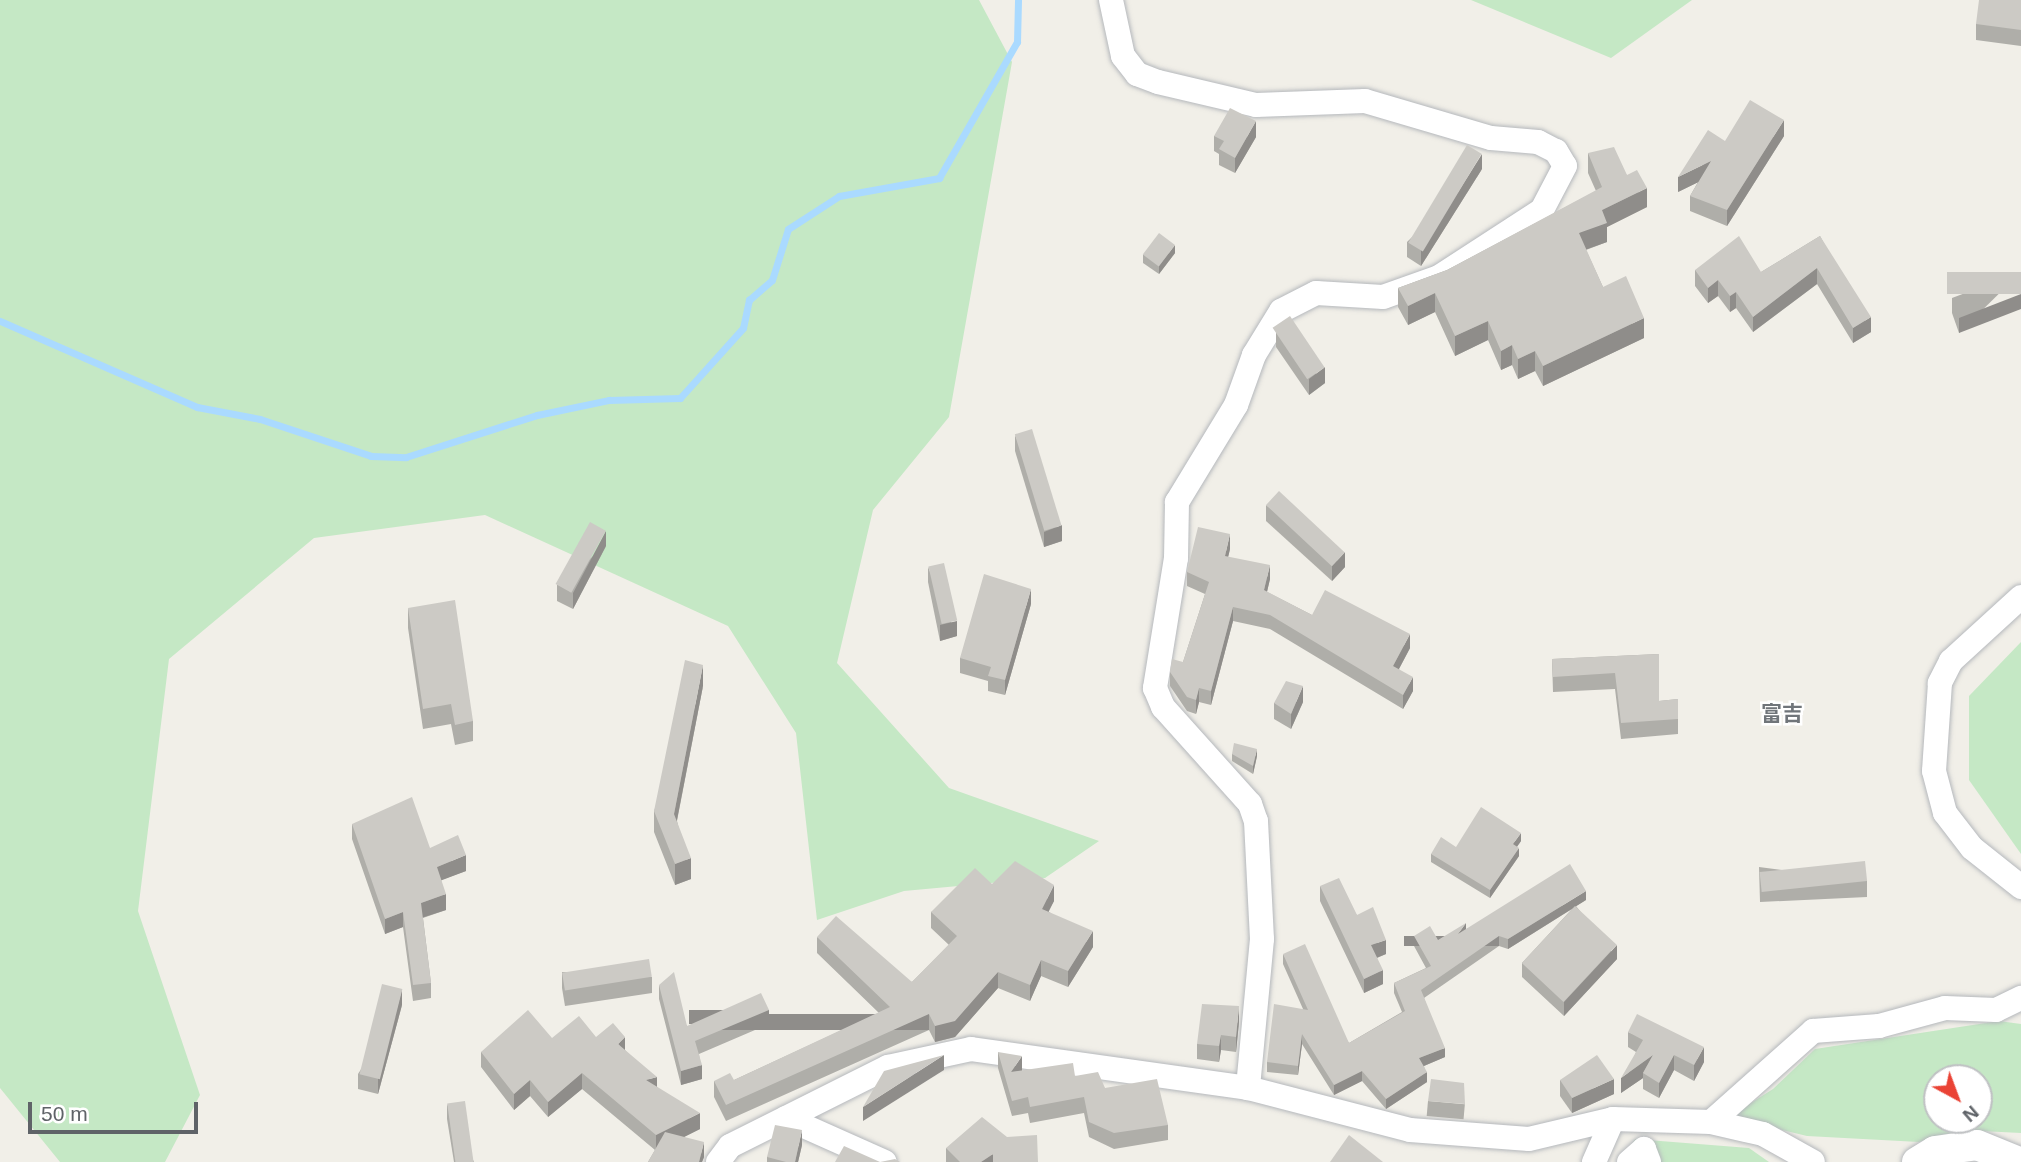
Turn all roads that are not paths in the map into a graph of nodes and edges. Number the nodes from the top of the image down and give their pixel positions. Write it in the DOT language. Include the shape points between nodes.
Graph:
graph roads {
  1 [pos="1111,0"];
  2 [pos="2021,597"];
  3 [pos="2021,887"];
  4 [pos="2021,998"];
  5 [pos="1248,1088"];
  6 [pos="786,1118"];
  7 [pos="1613,1119"];
  8 [pos="1711,1122"];
  9 [pos="718,1162"];
  10 [pos="885,1162"];
  11 [pos="1594,1162"];
  12 [pos="1629,1162"];
  13 [pos="1649,1162"];
  14 [pos="1813,1162"];
  15 [pos="1917,1162"];
  16 [pos="2020,1162"];
  1 -- 5 [label="street" via="1123,56 1137,74 1158,82 1256,105 1365,101 1491,138 1538,142 1556,151 1564,166 1542,210 1439,276 1383,297 1315,293 1281,311 1254,355 1236,405 1177,502 1176,558 1155,688 1163,707 1250,804 1256,821 1262,939"];
  2 -- 3 [label="street" via="1951,661 1940,683 1934,771 1945,813 1972,848"];
  4 -- 8 [label="street" via="1996,1010 1945,1008 1879,1026 1813,1031"];
  5 -- 6 [label="street" via="971,1049 912,1058"];
  5 -- 7 [label="street" via="1410,1130 1490,1138 1567,1135"];
  6 -- 9 [label="street" via="730,1146"];
  6 -- 10 [label="street"];
  7 -- 8 [label="street"];
  7 -- 11 [label="street"];
  8 -- 14 [label="street" via="1763,1134"];
  12 -- 13 [label="street" via="1644,1149"];
  15 -- 16 [label="street" via="1935,1150 1977,1145"];
}
